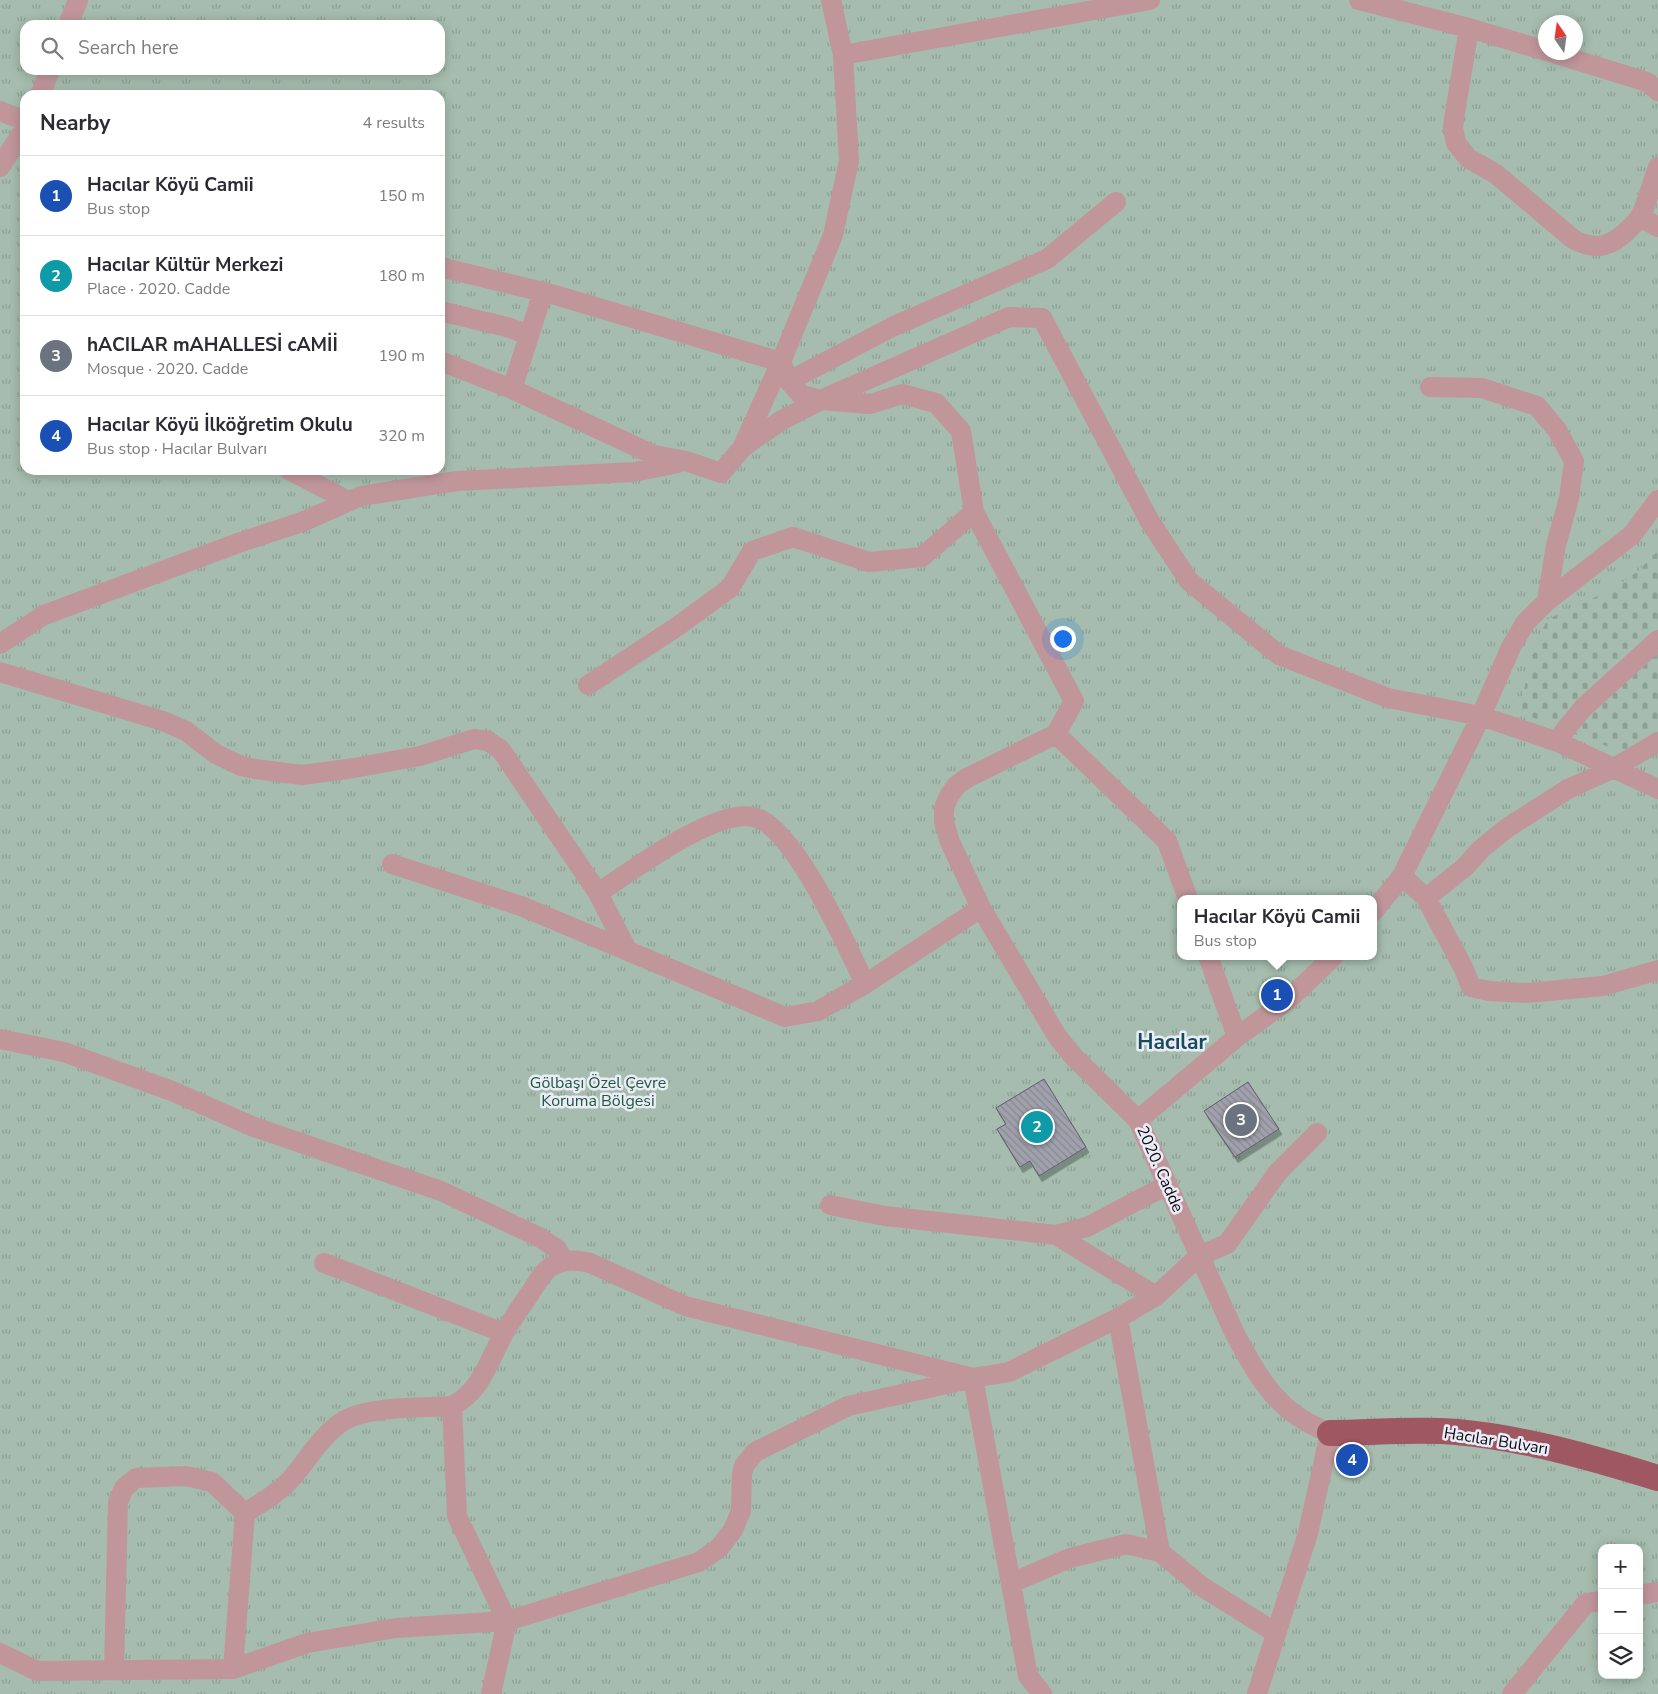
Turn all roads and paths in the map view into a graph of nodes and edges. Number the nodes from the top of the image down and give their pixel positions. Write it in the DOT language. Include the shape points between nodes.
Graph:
graph roads {
  1 [pos="78,0"];
  2 [pos="831,0"];
  3 [pos="1150,0"];
  4 [pos="1359,0"];
  5 [pos="70,20"];
  6 [pos="1470,28"];
  7 [pos="1538,49"];
  8 [pos="843,56"];
  9 [pos="1576,60"];
  10 [pos="48,75"];
  11 [pos="42,90"];
  12 [pos="1658,92"];
  13 [pos="0,111"];
  14 [pos="20,119"];
  15 [pos="20,136"];
  16 [pos="0,167"];
  17 [pos="1658,167"];
  18 [pos="1116,202"];
  19 [pos="1640,217"];
  20 [pos="1658,226"];
  21 [pos="445,268"];
  22 [pos="543,292"];
  23 [pos="445,312"];
  24 [pos="529,335"];
  25 [pos="781,362"];
  26 [pos="445,363"];
  27 [pos="789,380"];
  28 [pos="1430,387"];
  29 [pos="512,389"];
  30 [pos="821,400"];
  31 [pos="743,447"];
  32 [pos="686,461"];
  33 [pos="299,475"];
  34 [pos="1658,500"];
  35 [pos="344,503"];
  36 [pos="974,512"];
  37 [pos="1548,601"];
  38 [pos="1658,640"];
  39 [pos="0,644"];
  40 [pos="0,672"];
  41 [pos="588,685"];
  42 [pos="1481,716"];
  43 [pos="1056,734"];
  44 [pos="1558,742"];
  45 [pos="1658,742"];
  46 [pos="1614,768"];
  47 [pos="1658,789"];
  48 [pos="392,864"];
  49 [pos="1402,876"];
  50 [pos="598,892"];
  51 [pos="1187,895"];
  52 [pos="1426,898"];
  53 [pos="1377,907"];
  54 [pos="981,908"];
  55 [pos="627,950"];
  56 [pos="1209,960"];
  57 [pos="1330,960"];
  58 [pos="1658,970"];
  59 [pos="866,984"];
  60 [pos="1237,1037"];
  61 [pos="0,1039"];
  62 [pos="1138,1120"];
  63 [pos="1317,1133"];
  64 [pos="1167,1185"];
  65 [pos="830,1205"];
  66 [pos="1056,1235"];
  67 [pos="1199,1256"];
  68 [pos="564,1261"];
  69 [pos="324,1263"];
  70 [pos="1156,1296"];
  71 [pos="1118,1318"];
  72 [pos="504,1333"];
  73 [pos="973,1378"];
  74 [pos="452,1406"];
  75 [pos="1330,1433"];
  76 [pos="1658,1478"];
  77 [pos="245,1514"];
  78 [pos="1160,1552"];
  79 [pos="1011,1583"];
  80 [pos="1658,1592"];
  81 [pos="1643,1594"];
  82 [pos="1598,1602"];
  83 [pos="507,1621"];
  84 [pos="1276,1633"];
  85 [pos="0,1653"];
  86 [pos="233,1669"];
  87 [pos="114,1670"];
  88 [pos="1026,1685"];
  89 [pos="491,1694"];
  90 [pos="1042,1694"];
  91 [pos="1257,1694"];
  92 [pos="1512,1694"];
  1 -- 5 [label="street"];
  2 -- 8 [label="street"];
  3 -- 8 [label="street"];
  4 -- 6 [label="street"];
  6 -- 7 [label="street"];
  6 -- 19 [label="street" via="1453,128 1459,149 1496,174 1580,243 1596,246 1613,242 1621,238"];
  8 -- 25 [label="street" via="849,160 833,235"];
  9 -- 12 [label="street" via="1647,82"];
  10 -- 11 [label="street"];
  13 -- 14 [label="street"];
  15 -- 16 [label="street"];
  17 -- 19 [label="street"];
  18 -- 27 [label="street" via="1047,259 892,327"];
  19 -- 20 [label="street"];
  21 -- 22 [label="street"];
  22 -- 24 [label="street"];
  22 -- 25 [label="street"];
  23 -- 24 [label="street"];
  24 -- 29 [label="street"];
  25 -- 27 [label="street"];
  25 -- 31 [label="street"];
  26 -- 29 [label="street"];
  27 -- 30 [label="street" via="801,395"];
  28 -- 37 [label="street" via="1482,388 1537,406 1574,461"];
  29 -- 32 [label="street" via="654,455"];
  30 -- 31 [label="street" via="782,420"];
  30 -- 36 [label="street" via="870,404 902,394 936,403 961,431"];
  30 -- 42 [label="street" via="1009,318 1042,318 1149,520 1188,581 1279,655 1388,698"];
  31 -- 32 [label="street" via="721,473"];
  32 -- 35 [label="street" via="634,472 457,481 361,496"];
  33 -- 35 [label="street" via="341,497"];
  34 -- 37 [label="street" via="1632,536"];
  35 -- 39 [label="street" via="302,522 44,615"];
  36 -- 41 [label="street" via="922,557 869,562 793,537 752,551 730,588"];
  36 -- 43 [label="street" via="1074,701"];
  37 -- 42 [label="street" via="1525,623 1511,647"];
  38 -- 44 [label="street" via="1583,708"];
  40 -- 50 [label="street" via="163,721 186,731 216,754 255,769 302,775 420,756 481,739 501,750"];
  42 -- 44 [label="street"];
  42 -- 49 [label="street"];
  43 -- 51 [label="street" via="1168,841"];
  43 -- 54 [label="street, 2020. Cadde" via="967,778 949,796 944,808 944,822"];
  44 -- 46 [label="street"];
  45 -- 46 [label="street"];
  46 -- 47 [label="street"];
  46 -- 52 [label="street" via="1568,789 1507,828"];
  48 -- 55 [label="street" via="521,906"];
  49 -- 52 [label="street"];
  49 -- 53 [label="street"];
  50 -- 55 [label="street"];
  50 -- 59 [label="street" via="687,836 716,822 753,816 782,835 824,900"];
  52 -- 58 [label="street" via="1472,987 1527,993 1603,986"];
  54 -- 59 [label="street"];
  54 -- 62 [label="street, 2020. Cadde" via="1057,1036"];
  55 -- 59 [label="street" via="785,1017 818,1011"];
  56 -- 60 [label="street"];
  57 -- 60 [label="street" via="1288,1000"];
  60 -- 62 [label="street"];
  61 -- 68 [label="street" via="64,1052 254,1127 441,1191 539,1237 557,1249"];
  62 -- 64 [label="street, 2020. Cadde"];
  63 -- 67 [label="street" via="1278,1172 1227,1244"];
  64 -- 66 [label="street" via="1087,1226"];
  64 -- 67 [label="street, 2020. Cadde"];
  65 -- 66 [label="street" via="885,1216"];
  66 -- 70 [label="street"];
  67 -- 70 [label="street"];
  67 -- 75 [label="street, 2020. Cadde" via="1235,1334 1264,1384 1295,1415"];
  68 -- 72 [label="street" via="544,1272"];
  68 -- 73 [label="street" via="590,1263 685,1306"];
  69 -- 72 [label="street"];
  70 -- 71 [label="street"];
  71 -- 73 [label="street" via="1009,1372"];
  71 -- 78 [label="street"];
  72 -- 74 [label="street" via="479,1382 470,1394"];
  73 -- 79 [label="street"];
  73 -- 83 [label="street" via="848,1406 755,1452 744,1466 741,1511 733,1530 719,1548 699,1562"];
  74 -- 77 [label="street" via="371,1411 348,1419 326,1435 290,1480"];
  74 -- 83 [label="street" via="457,1516"];
  75 -- 76 [label="main road, Hacılar Bulvarı" via="1424,1431 1479,1435 1560,1451"];
  75 -- 84 [label="street" via="1308,1534"];
  77 -- 86 [label="street"];
  77 -- 87 [label="street" via="212,1482 186,1476 136,1478 124,1488 118,1502"];
  78 -- 79 [label="street" via="1126,1544 1070,1558"];
  78 -- 84 [label="street" via="1202,1586"];
  79 -- 88 [label="street"];
  80 -- 81 [label="street"];
  82 -- 92 [label="street" via="1586,1603"];
  83 -- 86 [label="street" via="396,1628 307,1643"];
  83 -- 89 [label="street"];
  84 -- 91 [label="street"];
  85 -- 87 [label="street" via="37,1671"];
  86 -- 87 [label="street"];
  88 -- 90 [label="street"];
}
